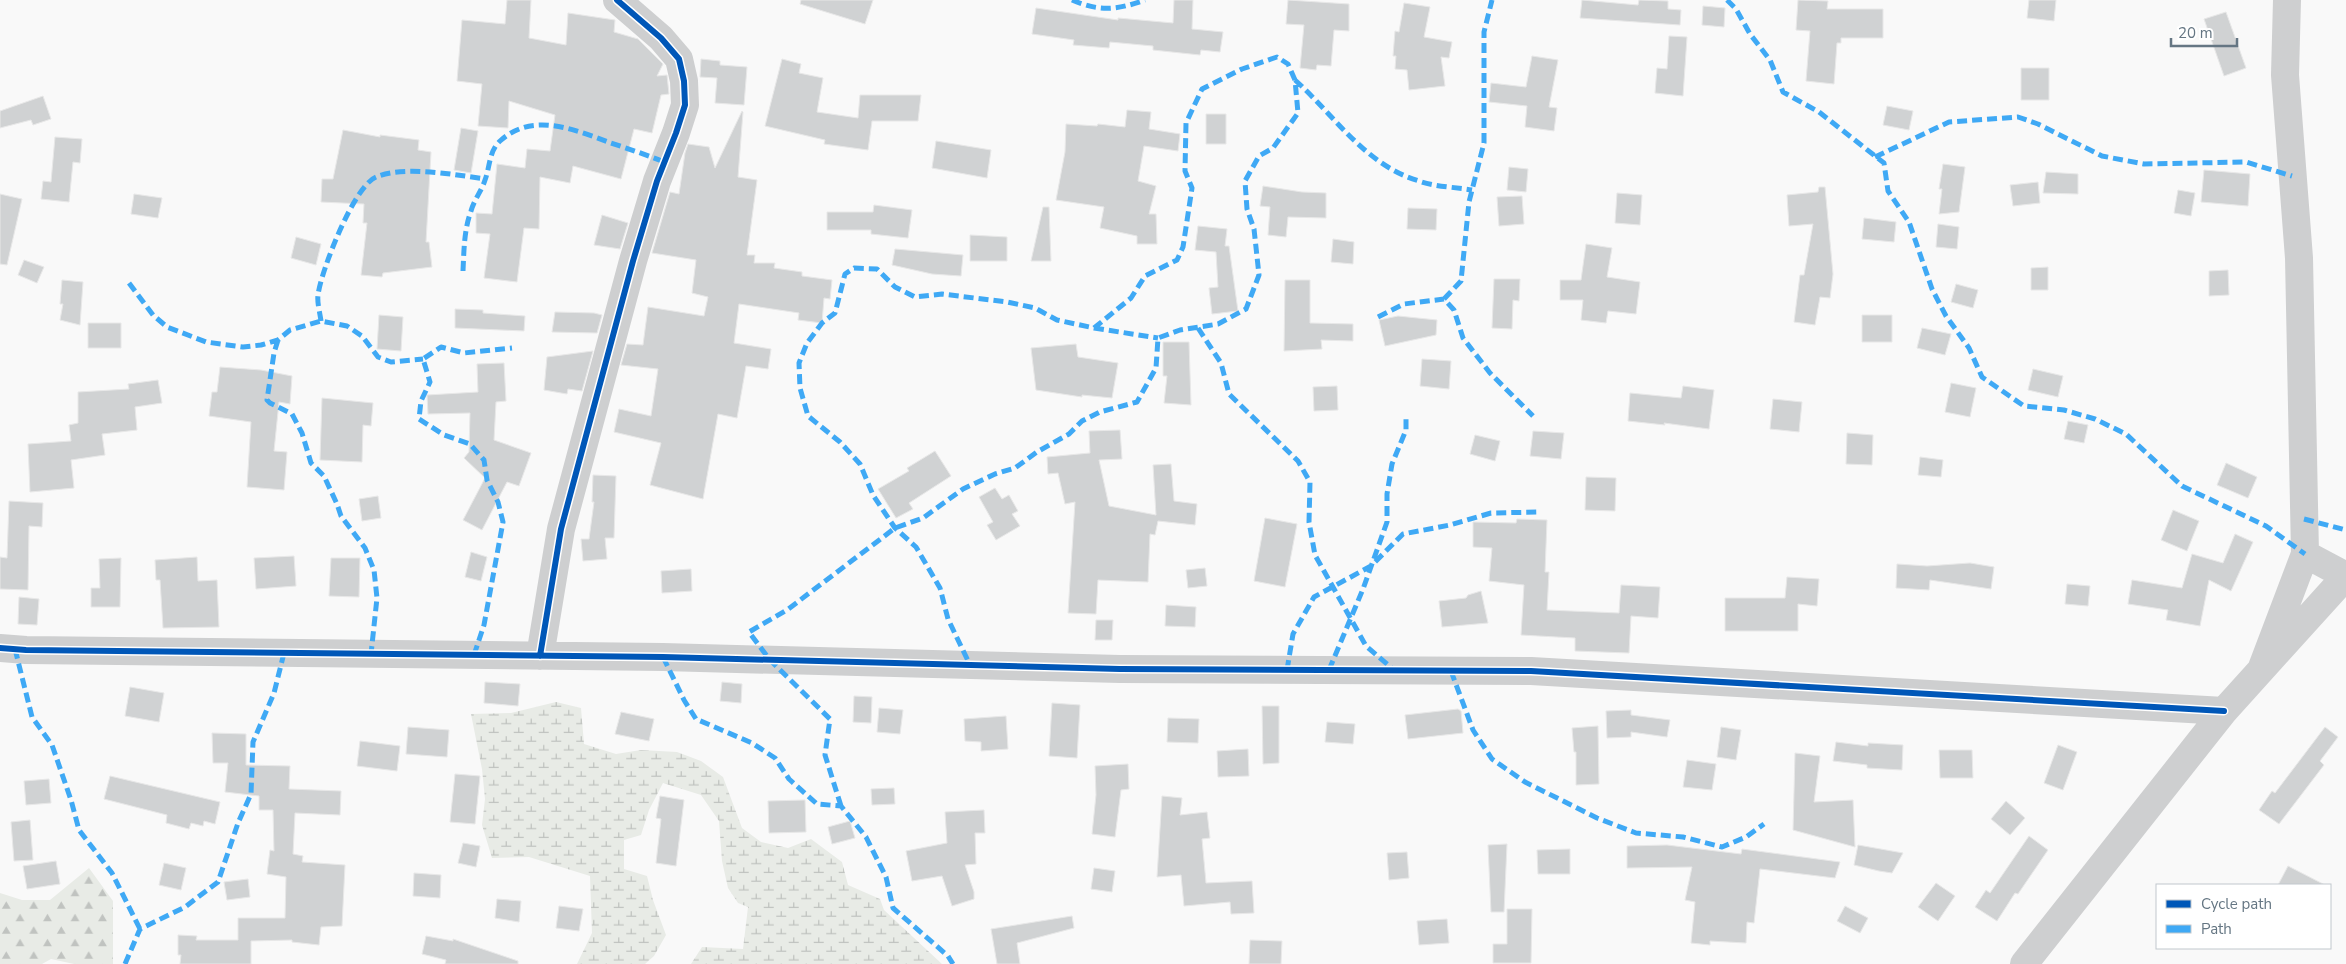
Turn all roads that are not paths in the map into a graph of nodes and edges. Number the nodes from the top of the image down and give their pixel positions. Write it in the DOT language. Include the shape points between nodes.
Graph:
graph roads {
  1 [pos="617,0"];
  2 [pos="2286,0"];
  3 [pos="2305,554"];
  4 [pos="2346,576"];
  5 [pos="0,648"];
  6 [pos="540,656"];
  7 [pos="2261,670"];
  8 [pos="2224,711"];
  9 [pos="2024,964"];
  1 -- 6 [label="street" via="661,38 679,59 685,105 649,208 561,529"];
  2 -- 3 [label="street" via="2285,75 2299,268"];
  3 -- 4 [label="street"];
  3 -- 7 [label="street"];
  4 -- 7 [label="street"];
  5 -- 6 [label="street"];
  6 -- 8 [label="street" via="1120,669 1531,671"];
  7 -- 8 [label="street"];
  8 -- 9 [label="street"];
}
